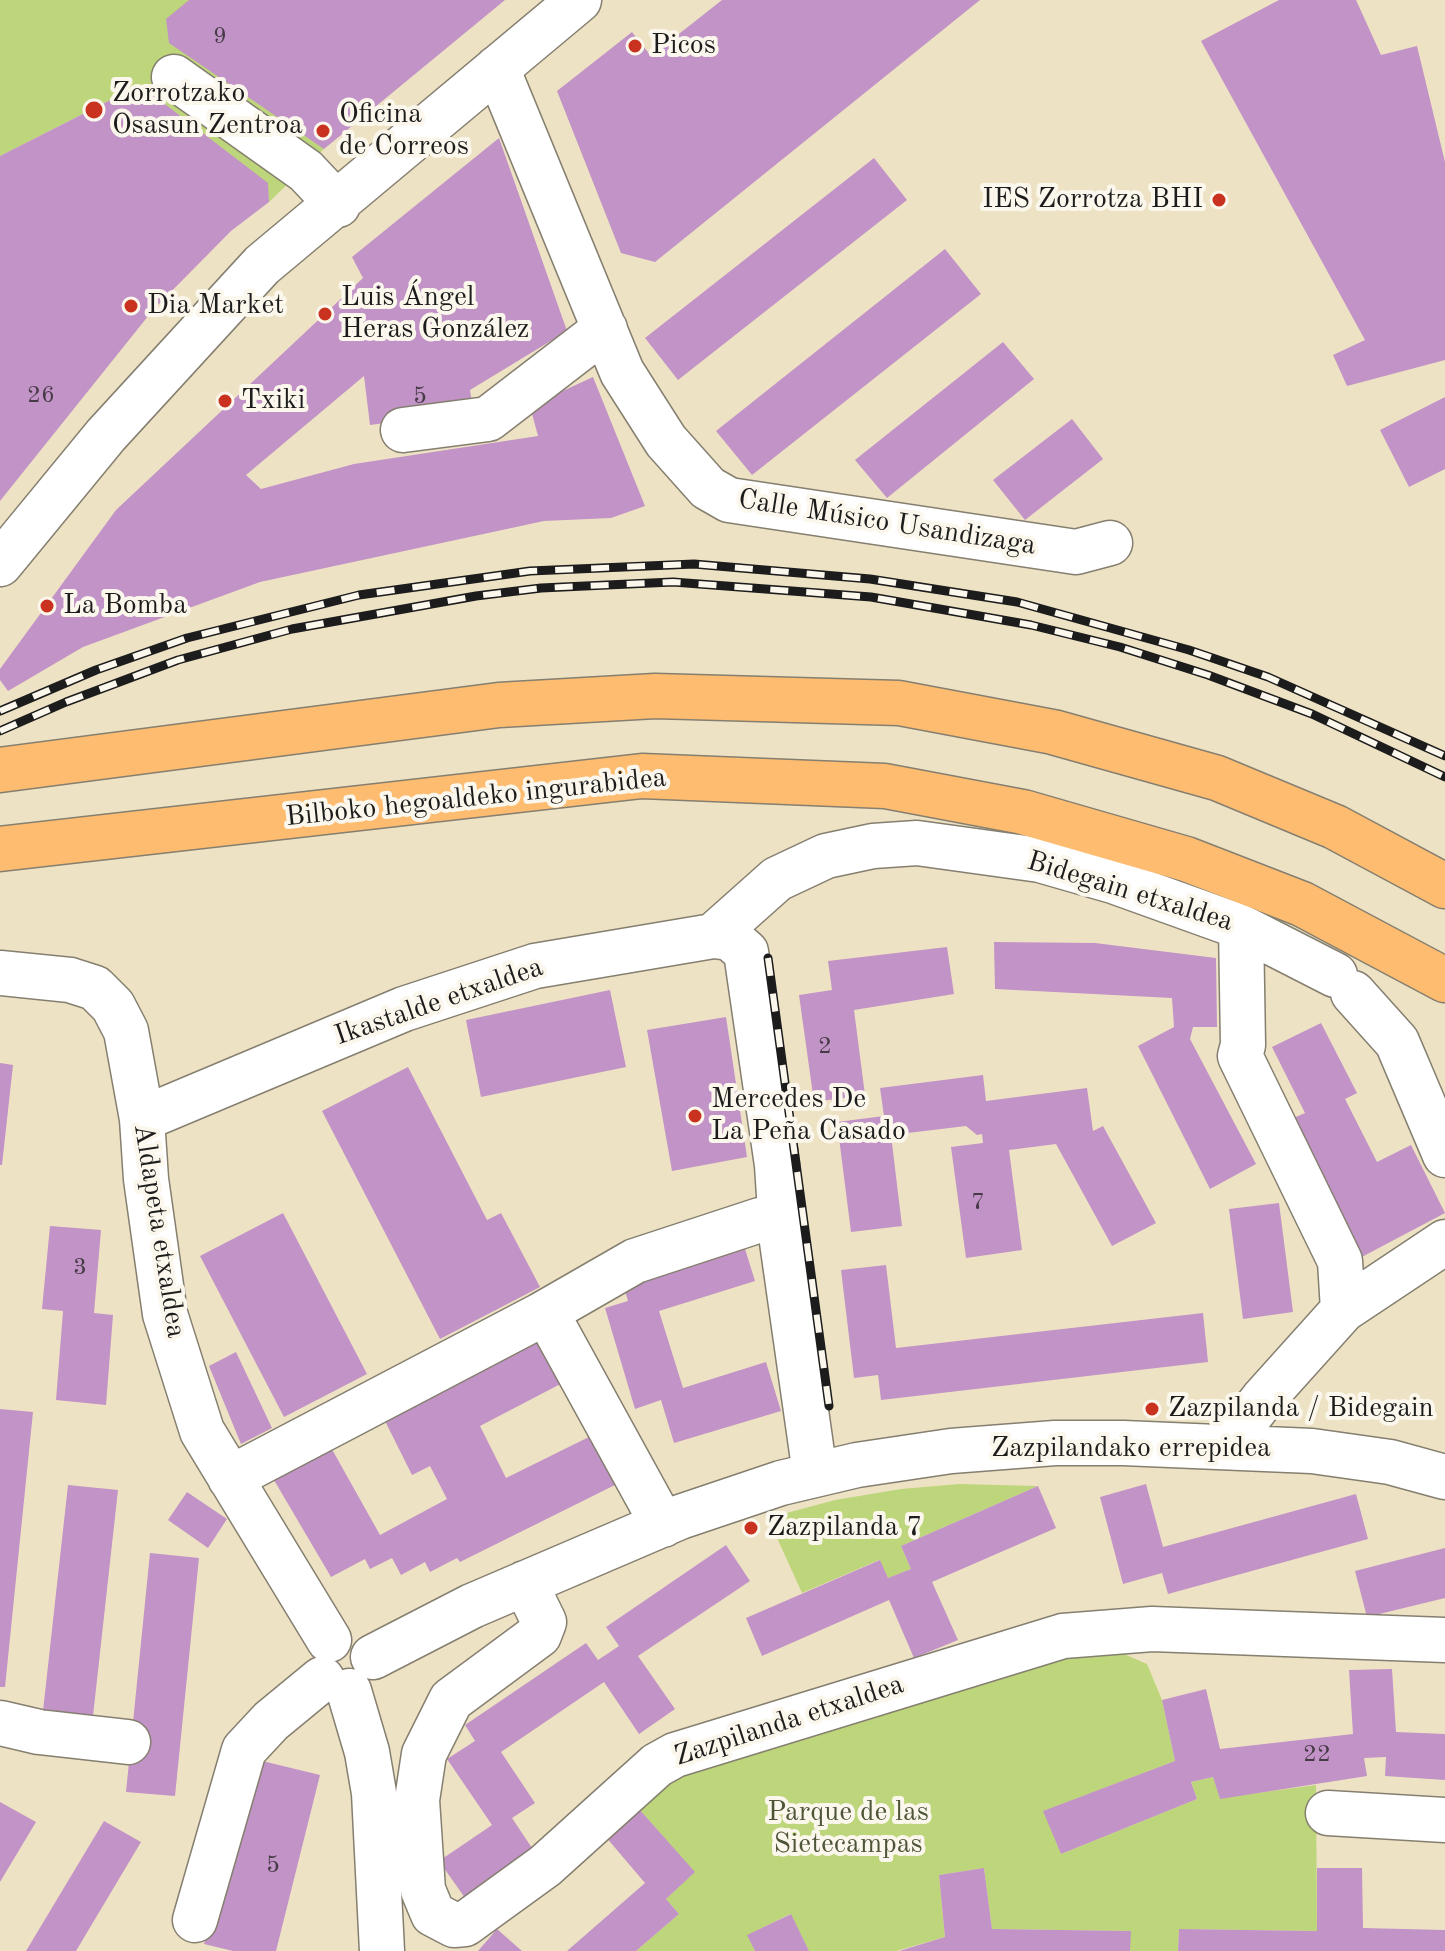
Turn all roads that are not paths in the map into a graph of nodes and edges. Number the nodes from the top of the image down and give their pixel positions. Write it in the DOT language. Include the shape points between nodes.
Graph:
graph roads {
  1 [pos="579,0"];
  2 [pos="497,68"];
  3 [pos="174,77"];
  4 [pos="338,205"];
  5 [pos="605,329"];
  6 [pos="403,430"];
  7 [pos="1110,543"];
  8 [pos="0,564"];
  9 [pos="0,770"];
  10 [pos="0,849"];
  11 [pos="1445,886"];
  12 [pos="1241,927"];
  13 [pos="713,936"];
  14 [pos="0,973"];
  15 [pos="1445,980"];
  16 [pos="142,1119"];
  17 [pos="1445,1155"];
  18 [pos="760,1220"];
  19 [pos="1445,1242"];
  20 [pos="1343,1310"];
  21 [pos="541,1315"];
  22 [pos="1226,1446"];
  23 [pos="815,1474"];
  24 [pos="1445,1477"];
  25 [pos="230,1478"];
  26 [pos="663,1525"];
  27 [pos="525,1583"];
  28 [pos="1445,1640"];
  29 [pos="343,1667"];
  30 [pos="0,1723"];
  31 [pos="128,1742"];
  32 [pos="1328,1813"];
  33 [pos="1445,1820"];
  34 [pos="195,1920"];
  35 [pos="382,1951"];
  1 -- 2 [label="street"];
  2 -- 4 [label="street"];
  2 -- 5 [label="street, Calle Músico Usandizaga"];
  3 -- 4 [label="street" via="306,171"];
  4 -- 8 [label="street" via="262,265 106,435"];
  5 -- 6 [label="street" via="488,419"];
  5 -- 7 [label="street, Calle Músico Usandizaga" via="622,372 666,441 708,488 729,500 1076,552"];
  9 -- 11 [label="highway" via="499,705 655,696 899,703 1053,732 1217,778 1335,827"];
  10 -- 15 [label="highway, Bilboko hegoaldeko ingurabidea" via="642,776 885,786 1023,812 1186,859 1302,904"];
  12 -- 13 [label="street, Bidegain etxaldea" via="1040,860 917,843 826,856 777,879"];
  12 -- 17 [label="street, Bidegain etxaldea" via="1340,992 1397,1042"];
  12 -- 20 [label="street" via="1240,1056 1340,1261"];
  13 -- 16 [label="street, Ikastalde etxaldea" via="521,971 404,1009"];
  13 -- 23 [label="street" via="730,938 746,952"];
  14 -- 16 [label="street, Aldapeta etxaldea" via="70,980 95,988 107,999 126,1031"];
  16 -- 25 [label="street, Aldapeta etxaldea" via="165,1314 202,1431"];
  18 -- 21 [label="street" via="635,1261"];
  19 -- 20 [label="street"];
  20 -- 22 [label="street"];
  21 -- 25 [label="street"];
  21 -- 26 [label="street" via="549,1318"];
  22 -- 23 [label="street, Zazpilandako errepidea" via="1040,1444 951,1451"];
  22 -- 24 [label="street, Zazpilandako errepidea" via="1390,1462"];
  23 -- 26 [label="street, Zazpilandako errepidea"];
  25 -- 29 [label="street, Aldapeta etxaldea"];
  26 -- 27 [label="street, Zazpilandako errepidea"];
  27 -- 28 [label="street, Zazpilanda etxaldea" via="544,1622 539,1635 451,1700 424,1754 417,1800 423,1890 433,1914 454,1925 465,1924 545,1866 657,1765 675,1755 1063,1636 1152,1629"];
  27 -- 29 [label="street, Zazpilandako errepidea"];
  29 -- 34 [label="street, Zazpilandako errepidea" via="271,1721 244,1750"];
  29 -- 35 [label="street, Aldapeta etxaldea" via="374,1793"];
  30 -- 31 [label="street"];
  32 -- 33 [label="street"];
}
